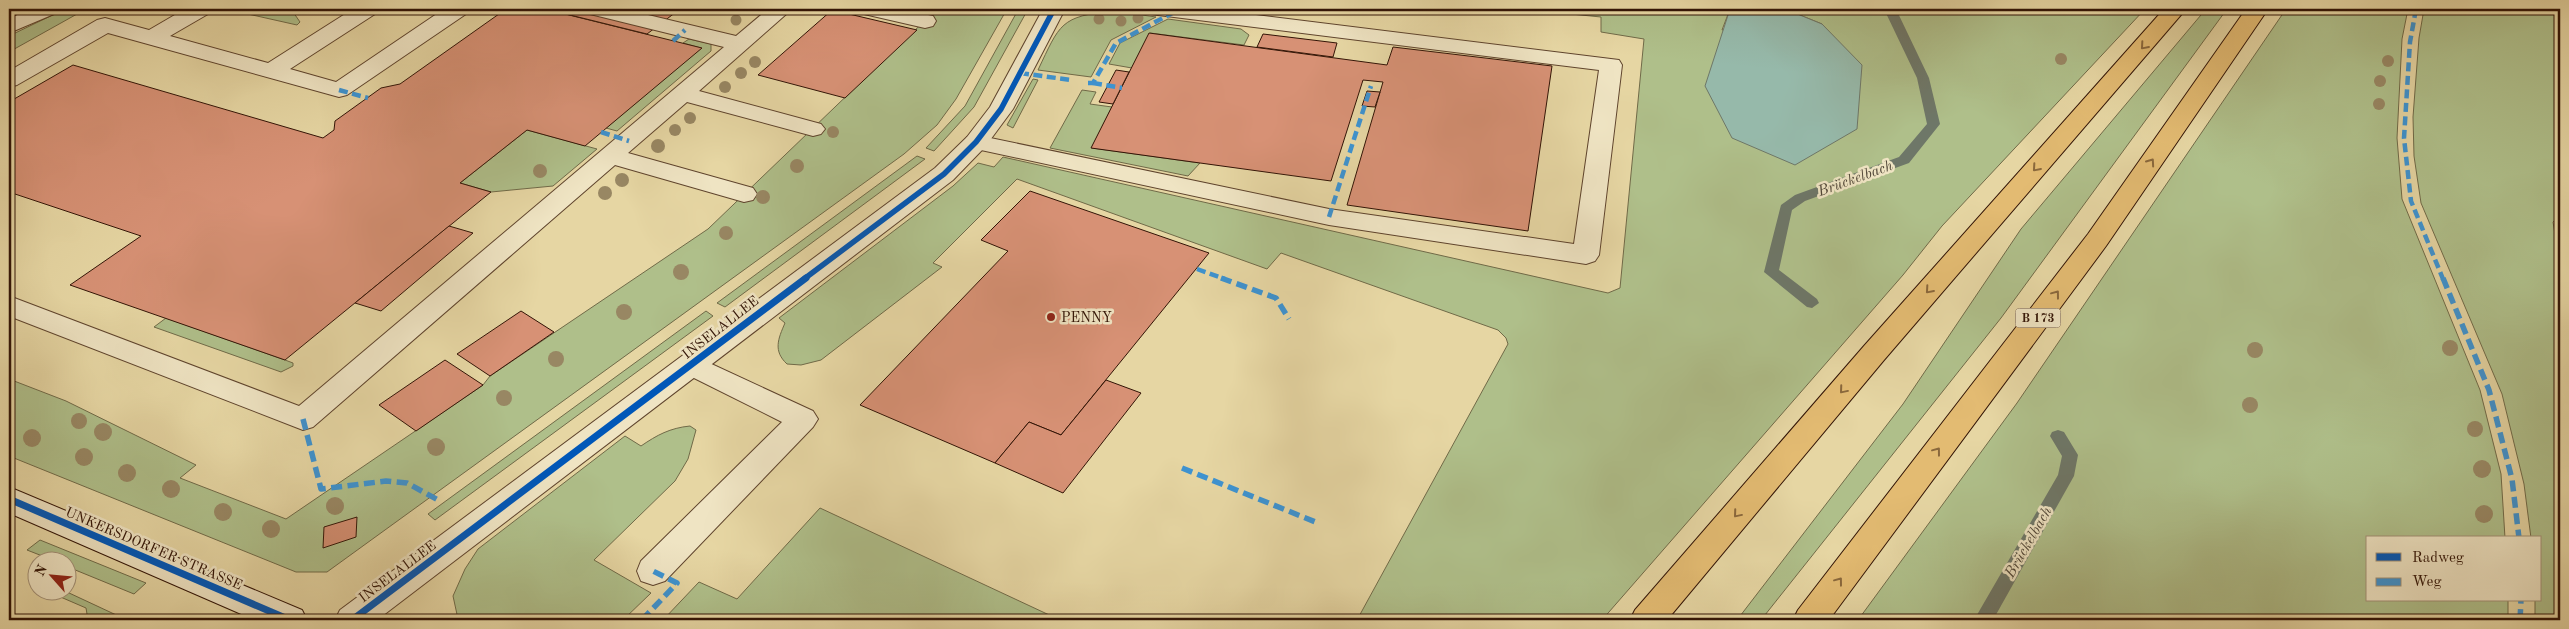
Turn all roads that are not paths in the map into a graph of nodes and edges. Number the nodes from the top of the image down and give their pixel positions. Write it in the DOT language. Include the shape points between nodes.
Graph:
graph roads {
  1 [pos="46,9"];
  2 [pos="200,9"];
  3 [pos="367,9"];
  4 [pos="458,9"];
  5 [pos="598,9"];
  6 [pos="781,9"];
  7 [pos="872,9"];
  8 [pos="1054,9"];
  9 [pos="1158,9"];
  10 [pos="2175,9"];
  11 [pos="2257,9"];
  12 [pos="1201,11"];
  13 [pos="925,21"];
  14 [pos="9,27"];
  15 [pos="152,38"];
  16 [pos="740,44"];
  17 [pos="272,72"];
  18 [pos="9,80"];
  19 [pos="683,94"];
  20 [pos="813,129"];
  21 [pos="976,142"];
  22 [pos="612,156"];
  23 [pos="744,194"];
  24 [pos="9,306"];
  25 [pos="692,365"];
  26 [pos="9,499"];
  27 [pos="653,571"];
  28 [pos="290,620"];
  29 [pos="352,620"];
  30 [pos="1646,620"];
  31 [pos="1810,620"];
  1 -- 14 [label="street"];
  2 -- 15 [label="street"];
  3 -- 17 [label="street"];
  4 -- 17 [label="street" via="339,90"];
  5 -- 16 [label="street"];
  6 -- 16 [label="street"];
  7 -- 13 [label="street"];
  8 -- 21 [label="street, INSELALLEE" via="1001,109"];
  9 -- 12 [label="street"];
  10 -- 30 [label="main road, one-way"];
  31 -- 11 [label="main road, B 173, one-way" via="2097,240"];
  12 -- 21 [label="street" via="1611,65 1586,255 1329,217"];
  15 -- 17 [label="street"];
  15 -- 18 [label="street" via="105,25"];
  16 -- 19 [label="street"];
  19 -- 20 [label="street"];
  19 -- 22 [label="street"];
  21 -- 25 [label="street, INSELALLEE" via="944,174"];
  22 -- 23 [label="street"];
  22 -- 24 [label="street" via="303,419"];
  25 -- 27 [label="street" via="803,420"];
  25 -- 29 [label="street, INSELALLEE"];
  26 -- 28 [label="street, UNKERSDORFER STRASSE"];
}
